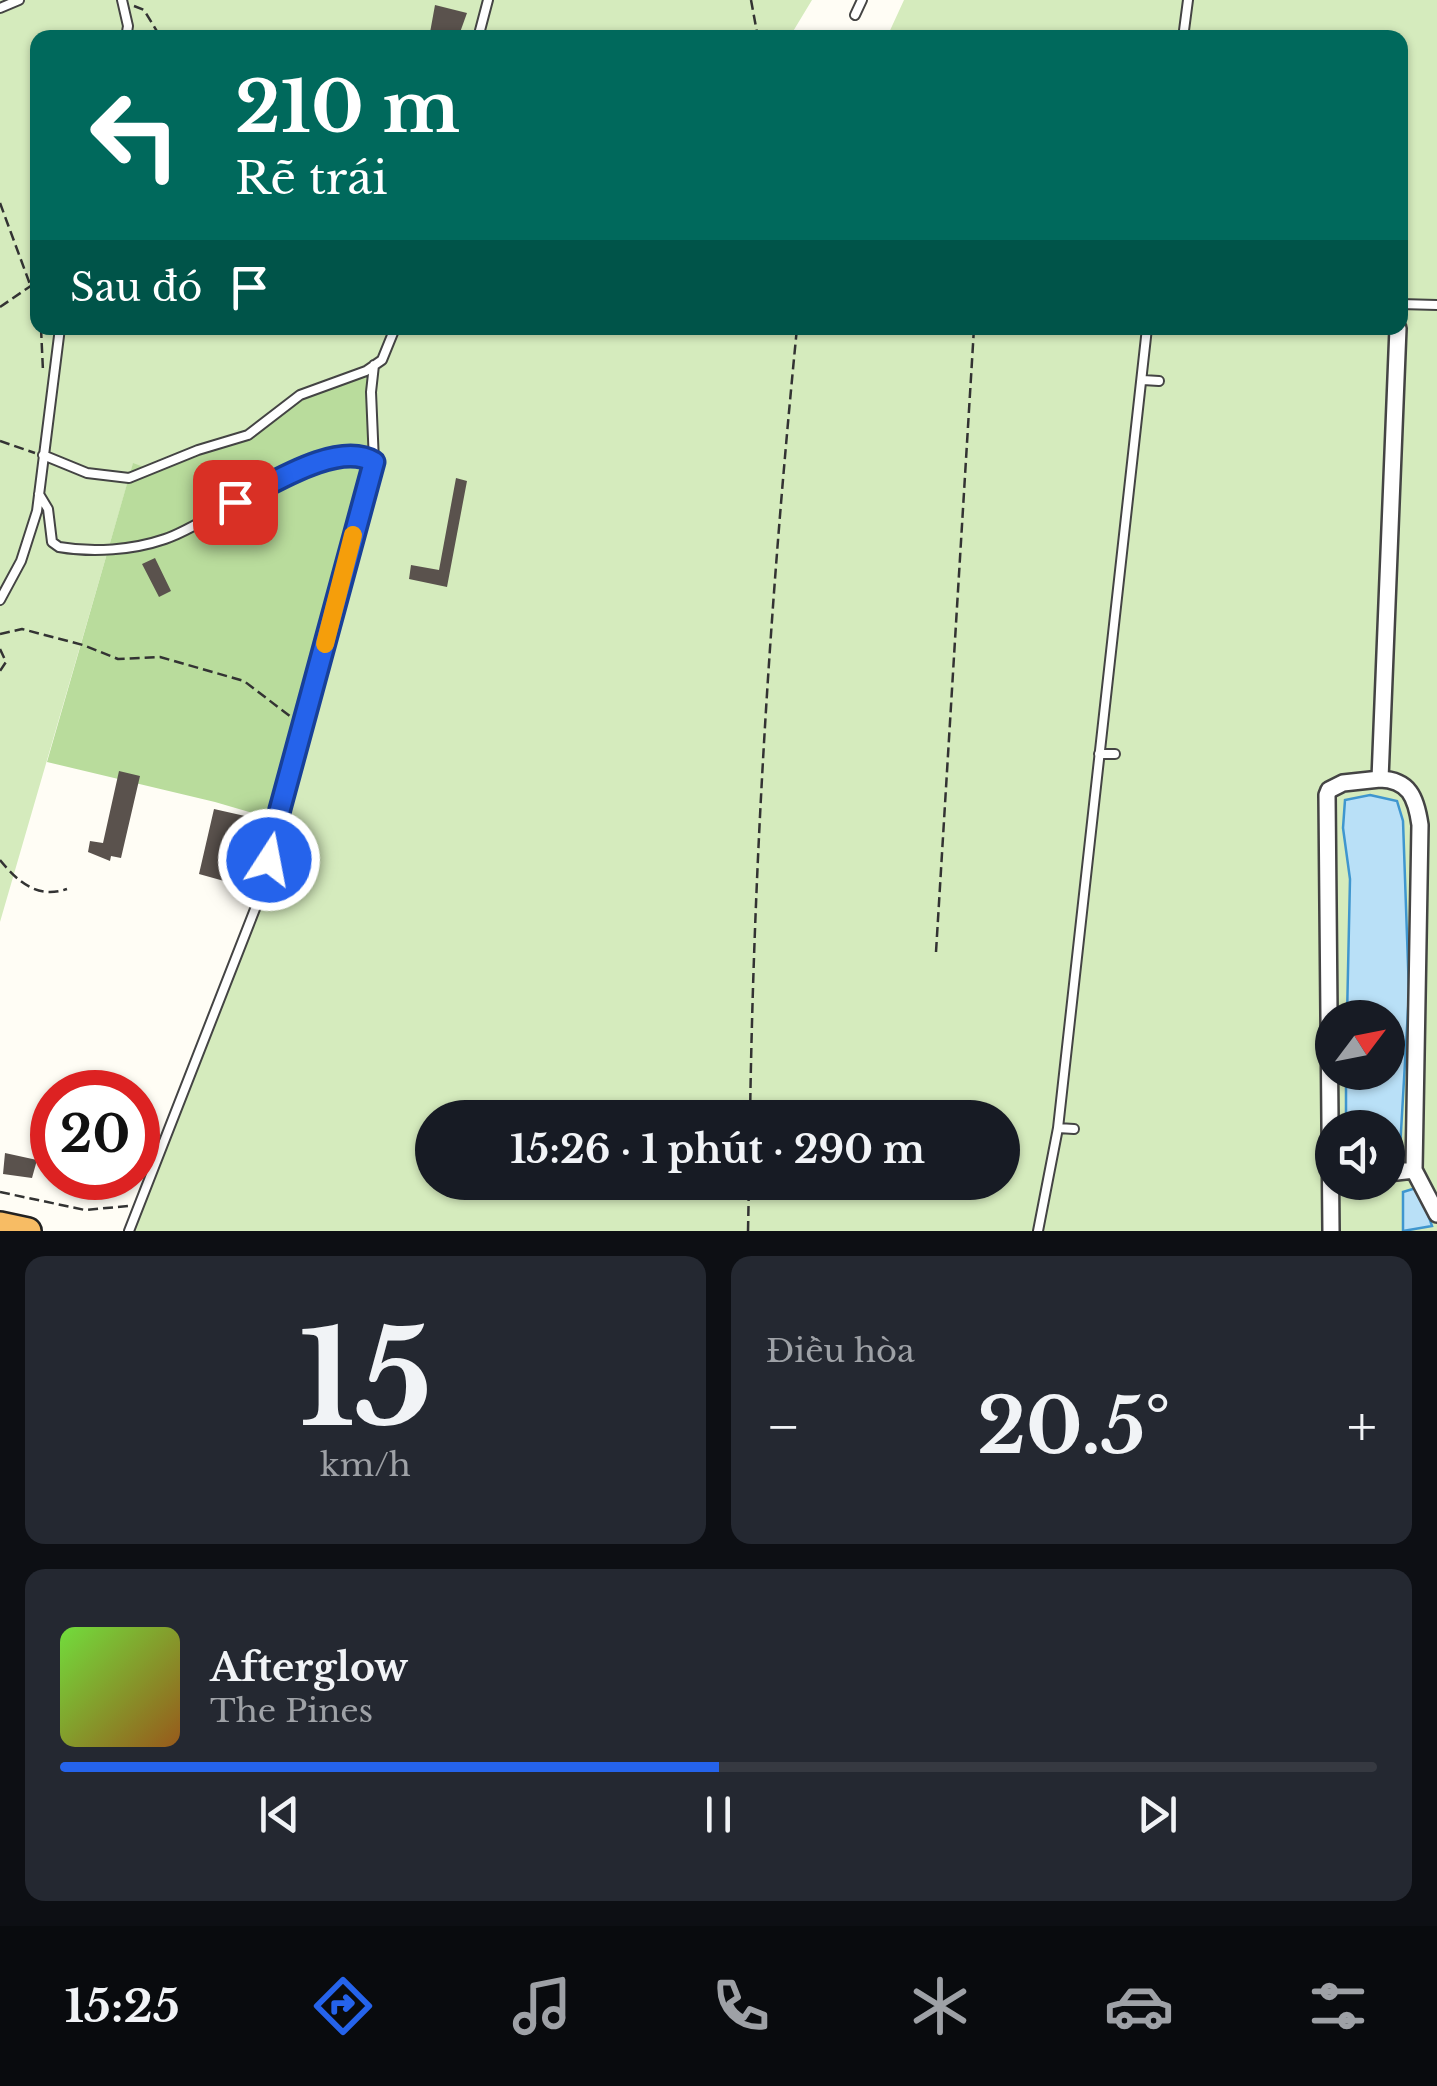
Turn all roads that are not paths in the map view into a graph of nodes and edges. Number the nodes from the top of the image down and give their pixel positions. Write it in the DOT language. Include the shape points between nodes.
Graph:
graph roads {
  1 [pos="20,0"];
  2 [pos="122,0"];
  3 [pos="488,0"];
  4 [pos="862,0"];
  5 [pos="1188,0"];
  6 [pos="0,8"];
  7 [pos="855,14"];
  8 [pos="127,30"];
  9 [pos="480,30"];
  10 [pos="1187,30"];
  11 [pos="1408,304"];
  12 [pos="1437,305"];
  13 [pos="59,335"];
  14 [pos="392,335"];
  15 [pos="1147,335"];
  16 [pos="1398,335"];
  17 [pos="374,365"];
  18 [pos="1143,380"];
  19 [pos="1159,381"];
  20 [pos="43,455"];
  21 [pos="374,462"];
  22 [pos="39,494"];
  23 [pos="0,600"];
  24 [pos="1099,754"];
  25 [pos="1115,754"];
  26 [pos="1380,779"];
  27 [pos="1330,1110"];
  28 [pos="1058,1128"];
  29 [pos="1074,1129"];
  30 [pos="1414,1170"];
  31 [pos="1405,1171"];
  32 [pos="1331,1200"];
  33 [pos="1437,1214"];
  34 [pos="0,1225"];
  35 [pos="28,1231"];
  36 [pos="128,1231"];
  37 [pos="1038,1231"];
  38 [pos="1331,1231"];
  1 -- 6 [label="lane"];
  2 -- 8 [label="lane"];
  3 -- 9 [label="lane"];
  4 -- 7 [label="lane"];
  5 -- 10 [label="lane"];
  11 -- 12 [label="lane"];
  13 -- 20 [label="lane"];
  14 -- 17 [label="lane"];
  15 -- 18 [label="lane"];
  16 -- 26 [label="street"];
  17 -- 20 [label="lane" via="300,395 248,436 129,478 86,473"];
  17 -- 21 [label="lane"];
  18 -- 19 [label="lane"];
  18 -- 24 [label="lane"];
  20 -- 22 [label="lane"];
  21 -- 22 [label="lane" via="354,454 334,457 170,538 121,550 52,542"];
  21 -- 36 [label="lane" via="264,886"];
  22 -- 23 [label="lane" via="28,544"];
  24 -- 25 [label="lane"];
  24 -- 28 [label="lane"];
  26 -- 27 [label="street" via="1343,784 1327,795"];
  26 -- 30 [label="street" via="1410,790 1420,825"];
  28 -- 29 [label="lane"];
  28 -- 37 [label="lane"];
  30 -- 31 [label="street"];
  30 -- 33 [label="street"];
  32 -- 38 [label="street"];
  34 -- 35 [label="highway"];
}
